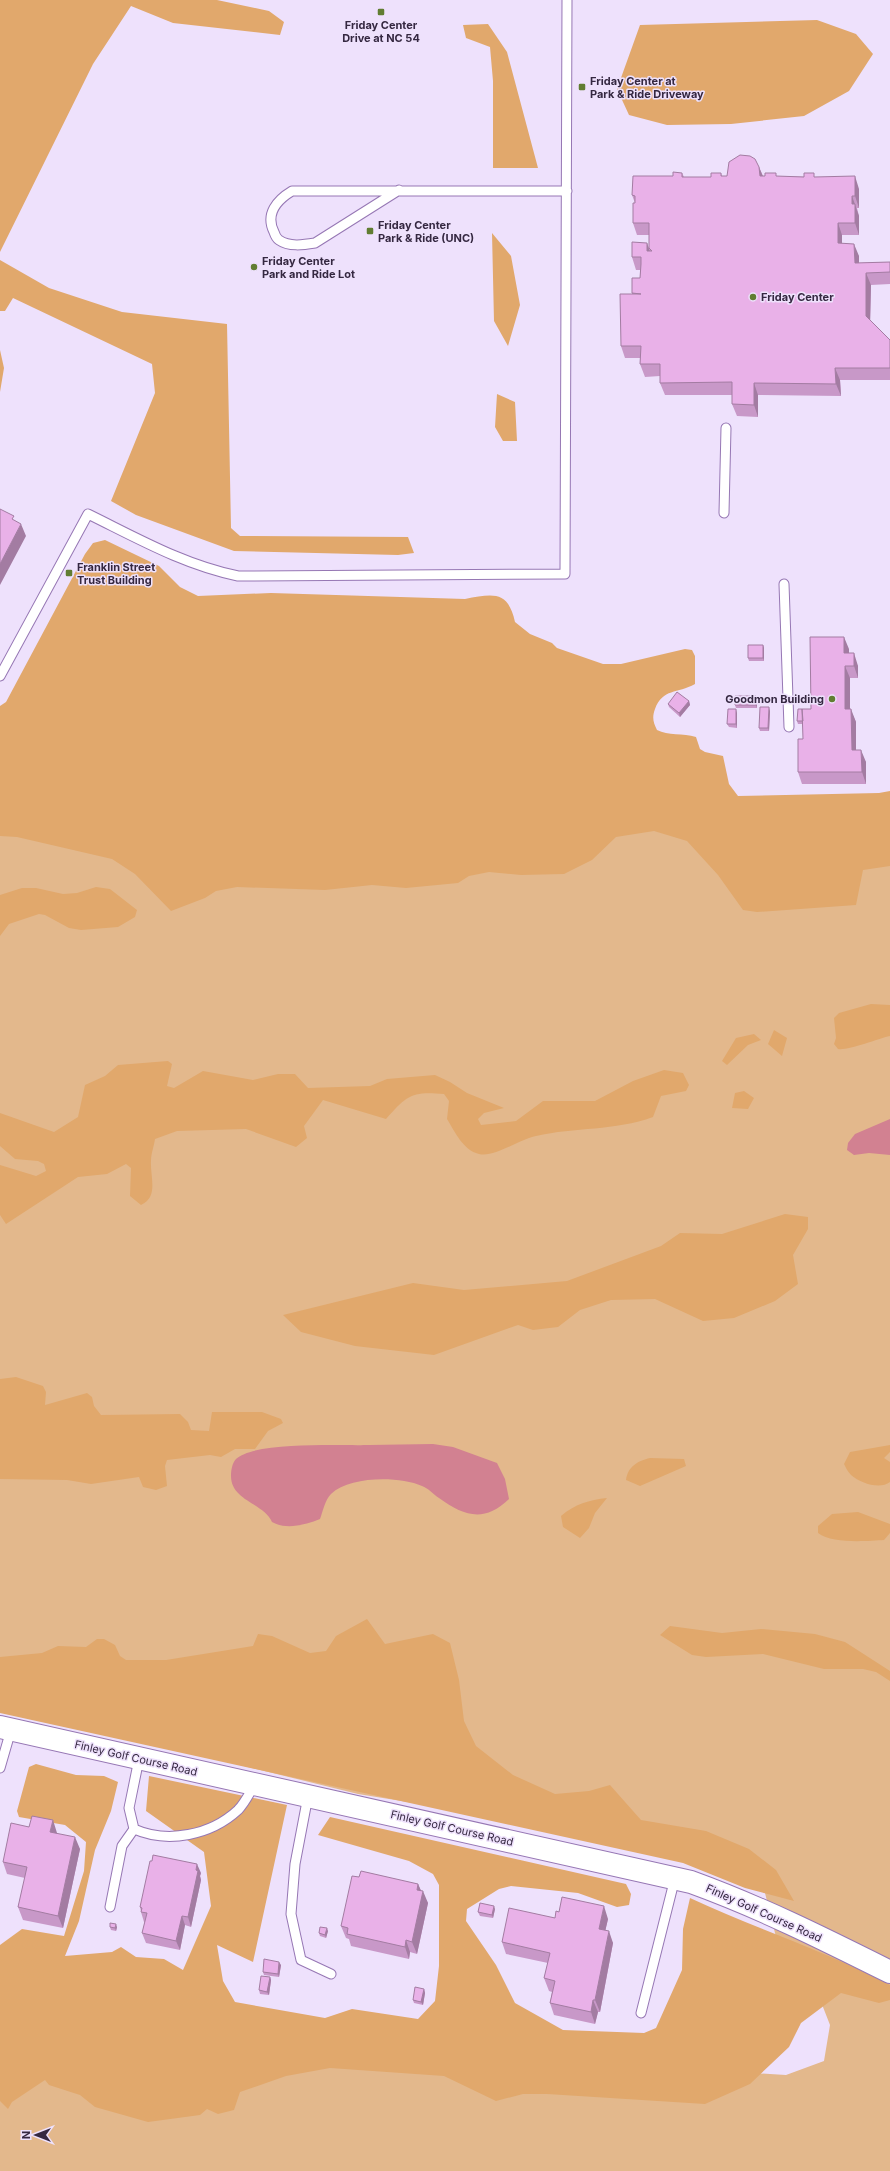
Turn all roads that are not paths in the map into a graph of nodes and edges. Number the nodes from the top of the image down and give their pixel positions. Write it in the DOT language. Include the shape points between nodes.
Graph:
graph roads {
  1 [pos="567,0"];
  2 [pos="399,190"];
  3 [pos="567,191"];
  4 [pos="726,428"];
  5 [pos="724,513"];
  6 [pos="784,584"];
  7 [pos="0,676"];
  8 [pos="788,727"];
  9 [pos="6,1729"];
  10 [pos="140,1758"];
  11 [pos="0,1768"];
  12 [pos="255,1784"];
  13 [pos="308,1796"];
  14 [pos="134,1829"];
  15 [pos="675,1878"];
  16 [pos="110,1907"];
  17 [pos="890,1972"];
  18 [pos="331,1974"];
  19 [pos="641,2013"];
  1 -- 3 [label="lane"];
  2 -- 2 [label="lane" via="292,191 281,197 271,210 271,227 277,239 288,244 315,243"];
  2 -- 3 [label="lane"];
  3 -- 7 [label="lane" via="565,574 238,576 214,572 181,560 88,514"];
  4 -- 5 [label="lane"];
  6 -- 8 [label="lane"];
  9 -- 10 [label="street, Finley Golf Course Road"];
  9 -- 11 [label="lane"];
  10 -- 12 [label="street, Finley Golf Course Road"];
  10 -- 14 [label="lane" via="129,1808"];
  12 -- 13 [label="street, Finley Golf Course Road"];
  12 -- 14 [label="lane" via="239,1809 205,1831 175,1836 147,1834"];
  13 -- 15 [label="street, Finley Golf Course Road"];
  13 -- 18 [label="lane" via="295,1864 291,1914 302,1960"];
  14 -- 16 [label="lane" via="122,1846"];
  15 -- 17 [label="street, Finley Golf Course Road" via="764,1910"];
  15 -- 19 [label="lane"];
}
